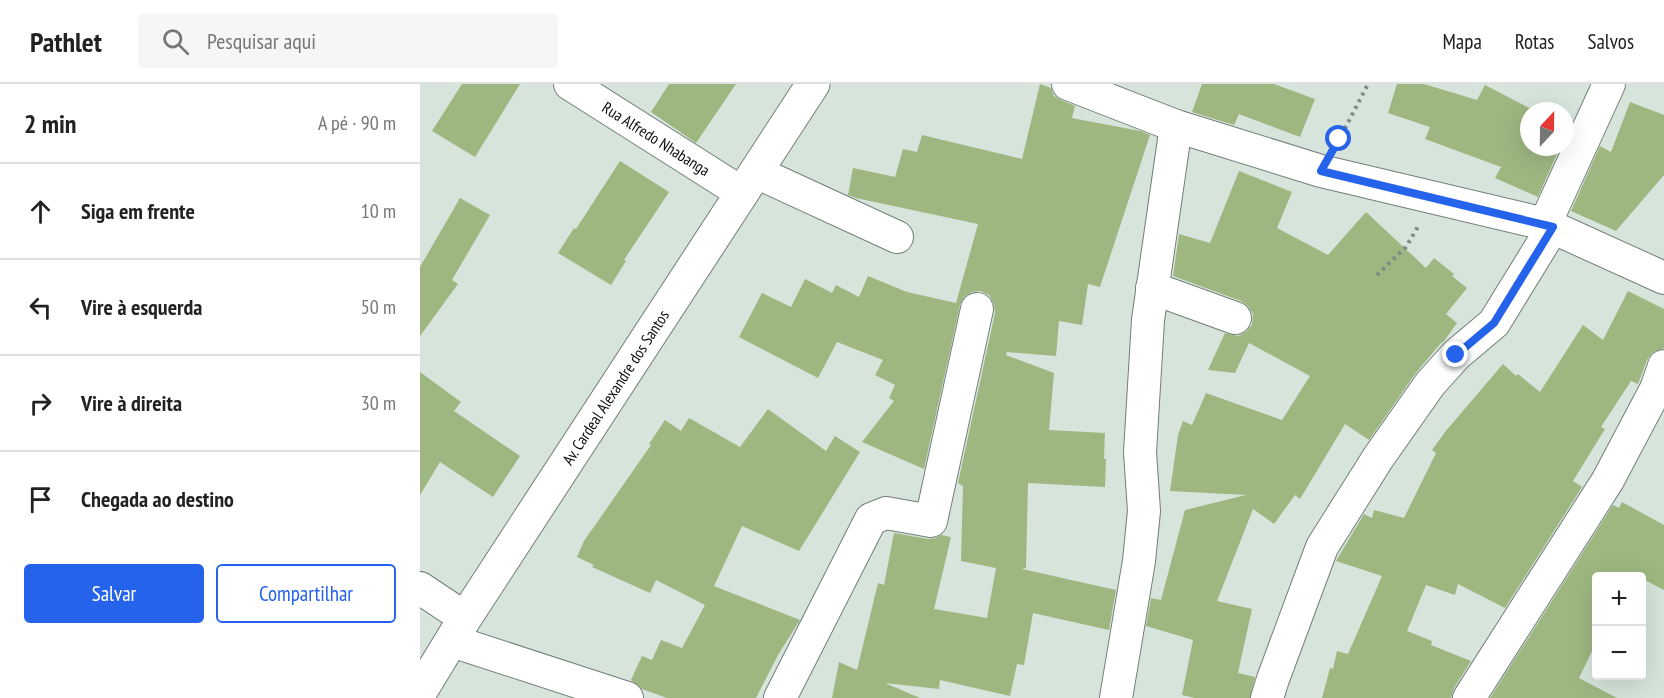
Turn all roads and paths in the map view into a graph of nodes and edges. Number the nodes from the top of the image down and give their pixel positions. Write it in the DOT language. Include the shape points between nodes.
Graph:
graph roads {
  1 [pos="570,84"];
  2 [pos="813,84"];
  3 [pos="1068,84"];
  4 [pos="1368,84"];
  5 [pos="1609,84"];
  6 [pos="1176,126"];
  7 [pos="1321,171"];
  8 [pos="749,182"];
  9 [pos="1430,197"];
  10 [pos="1549,226"];
  11 [pos="897,237"];
  12 [pos="1377,275"];
  13 [pos="1664,278"];
  14 [pos="1152,288"];
  15 [pos="977,309"];
  16 [pos="1235,318"];
  17 [pos="1664,366"];
  18 [pos="420,588"];
  19 [pos="459,629"];
  20 [pos="420,692"];
  21 [pos="627,698"];
  22 [pos="780,698"];
  23 [pos="1116,698"];
  24 [pos="1267,698"];
  25 [pos="1468,698"];
  1 -- 8 [label="street, Rua Alfredo Nhabanga"];
  2 -- 8 [label="street, Av. Cardeal Alexandre dos Santos"];
  3 -- 6 [label="street"];
  4 -- 7 [label="path"];
  5 -- 10 [label="street"];
  6 -- 7 [label="street"];
  6 -- 14 [label="street"];
  7 -- 9 [label="street"];
  8 -- 11 [label="street, Rua Alfredo Nhabanga"];
  8 -- 19 [label="street, Av. Cardeal Alexandre dos Santos"];
  9 -- 10 [label="street"];
  9 -- 12 [label="path" via="1406,247"];
  10 -- 13 [label="street"];
  10 -- 24 [label="street" via="1494,323 1456,355 1430,384 1322,547"];
  14 -- 16 [label="street"];
  14 -- 23 [label="street" via="1140,452 1144,511"];
  15 -- 22 [label="street" via="931,521 886,513 871,519"];
  17 -- 25 [label="street" via="1608,480"];
  18 -- 19 [label="street"];
  19 -- 20 [label="street, Av. Cardeal Alexandre dos Santos"];
  19 -- 21 [label="street"];
}
